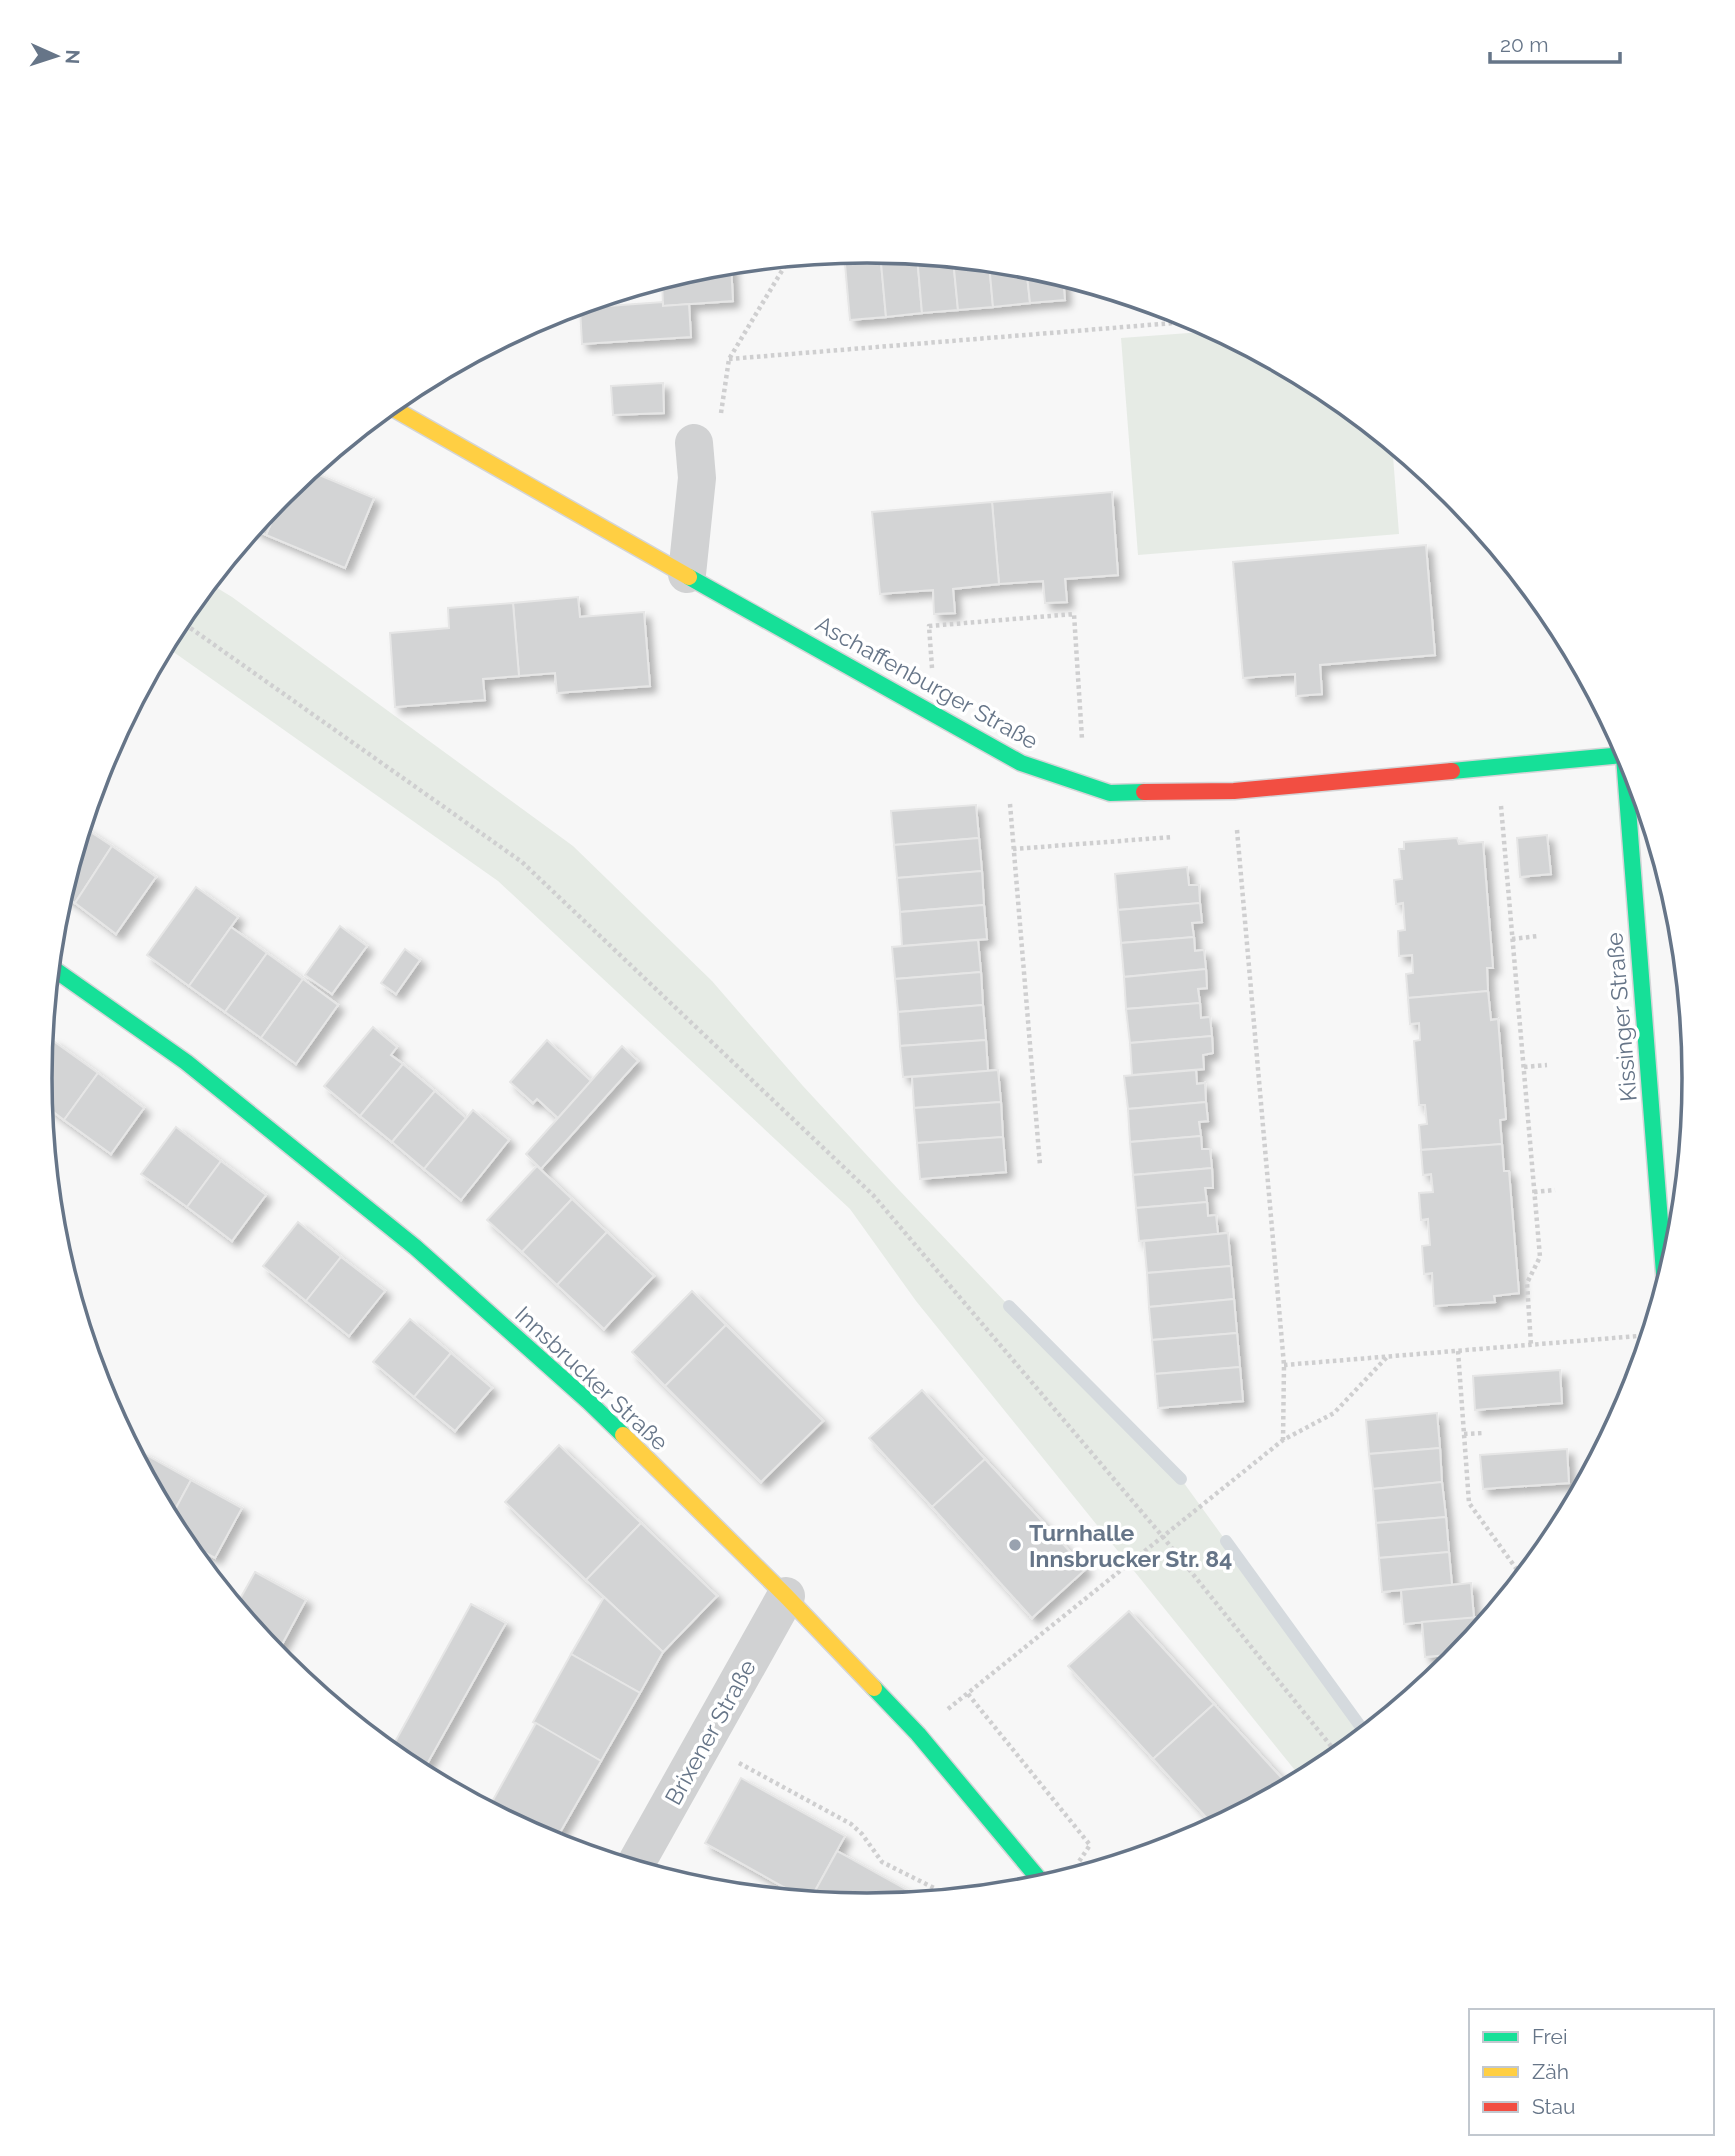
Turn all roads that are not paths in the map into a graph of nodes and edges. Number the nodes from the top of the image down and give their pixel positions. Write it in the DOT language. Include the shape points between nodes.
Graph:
graph roads {
  1 [pos="399,411"];
  2 [pos="694,443"];
  3 [pos="687,574"];
  4 [pos="1613,751"];
  5 [pos="1625,780"];
  6 [pos="59,973"];
  7 [pos="1663,1256"];
  8 [pos="786,1597"];
  9 [pos="638,1859"];
  10 [pos="1035,1875"];
  1 -- 3 [label="street, Aschaffenburger Straße"];
  2 -- 3 [label="street" via="697,478"];
  3 -- 4 [label="street, Aschaffenburger Straße" via="1021,763 1110,793 1234,791 1497,767"];
  5 -- 7 [label="street, Kissinger Straße"];
  6 -- 8 [label="street, Innsbrucker Straße" via="186,1062 415,1247 589,1402"];
  8 -- 9 [label="street, Brixener Straße"];
  8 -- 10 [label="street, Innsbrucker Straße" via="918,1734"];
}
